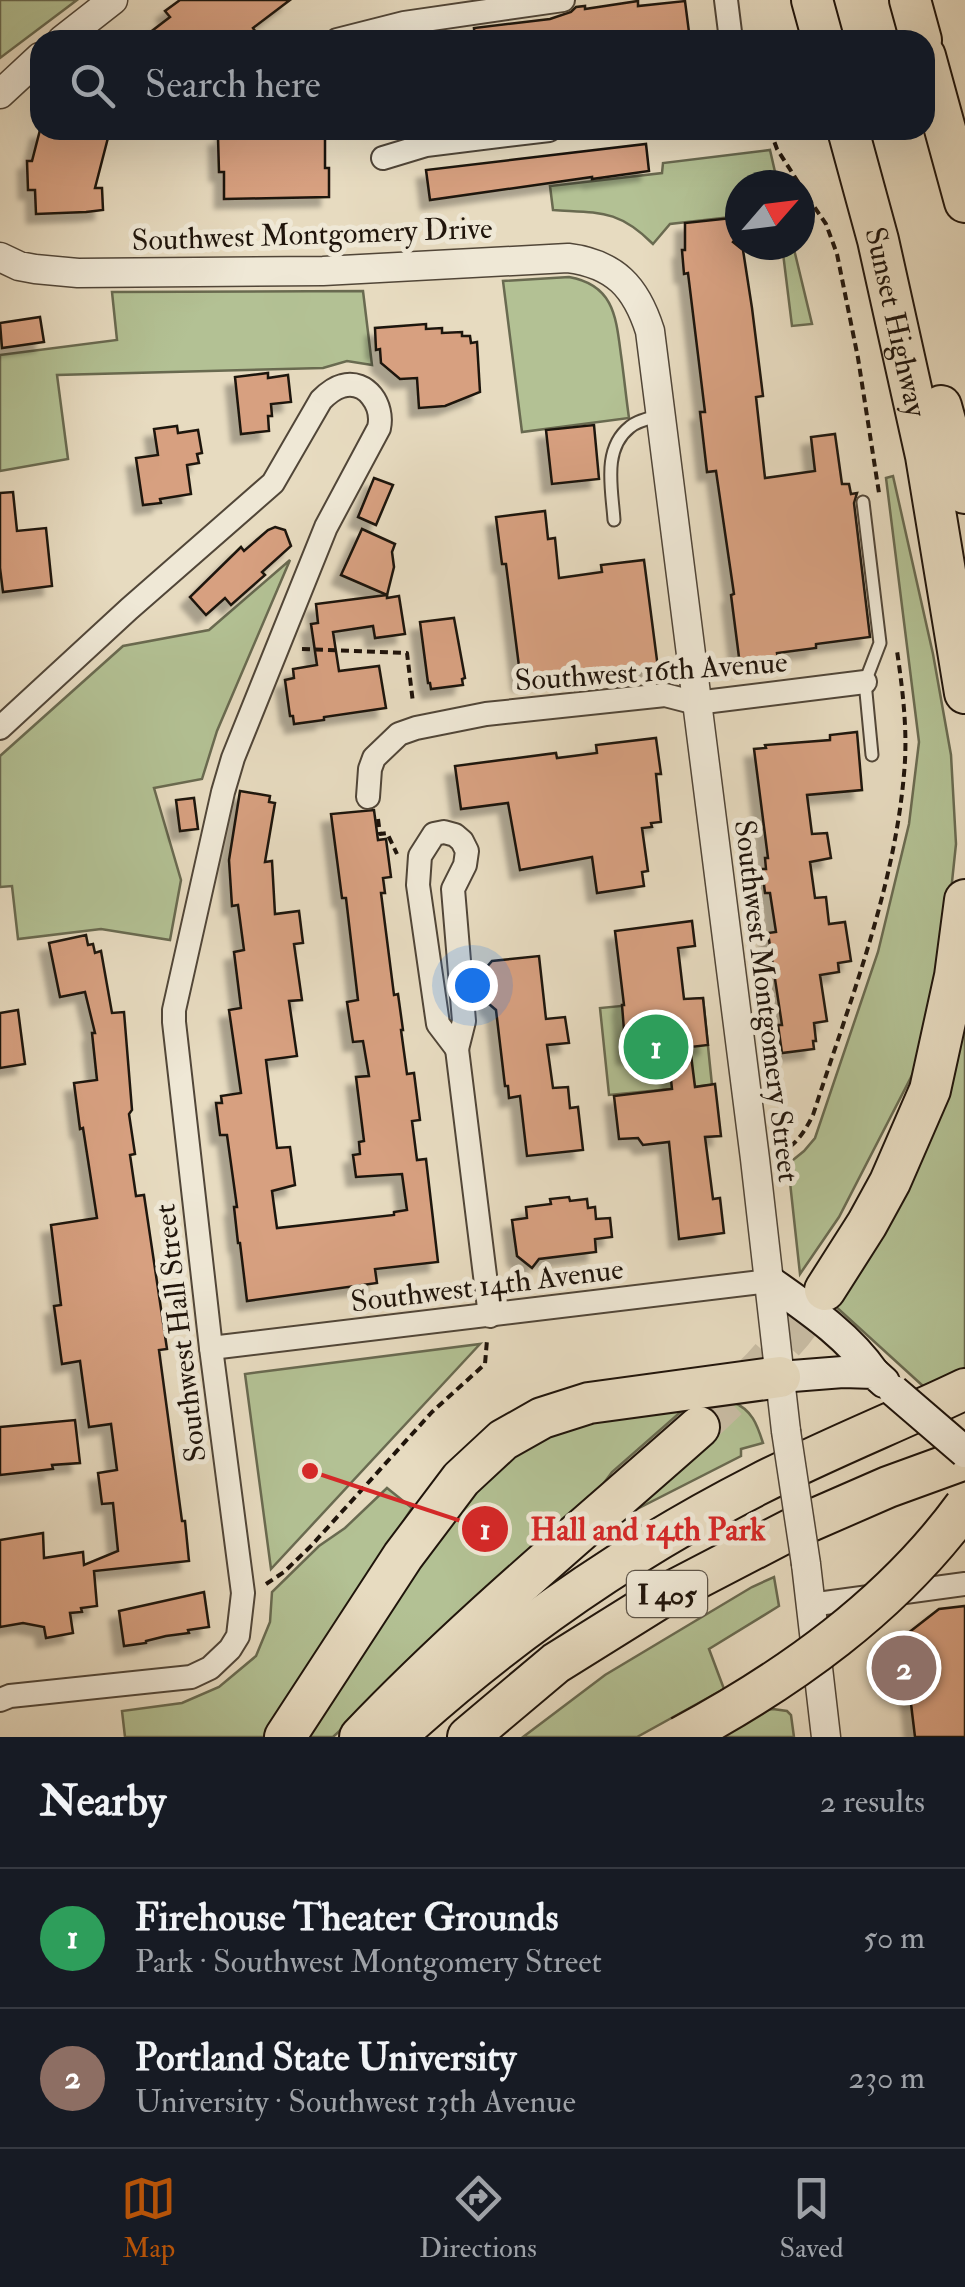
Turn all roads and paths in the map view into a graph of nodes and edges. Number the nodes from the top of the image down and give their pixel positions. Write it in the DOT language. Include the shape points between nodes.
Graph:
graph roads {
  1 [pos="113,0"];
  2 [pos="563,0"];
  3 [pos="726,0"];
  4 [pos="812,0"];
  5 [pos="910,0"];
  6 [pos="75,30"];
  7 [pos="376,30"];
  8 [pos="730,30"];
  9 [pos="820,30"];
  10 [pos="918,30"];
  11 [pos="30,66"];
  12 [pos="935,92"];
  13 [pos="0,94"];
  14 [pos="467,140"];
  15 [pos="774,140"];
  16 [pos="851,140"];
  17 [pos="383,158"];
  18 [pos="790,170"];
  19 [pos="965,202"];
  20 [pos="815,208"];
  21 [pos="878,240"];
  22 [pos="0,257"];
  23 [pos="622,280"];
  24 [pos="661,415"];
  25 [pos="965,493"];
  26 [pos="863,502"];
  27 [pos="880,503"];
  28 [pos="614,520"];
  29 [pos="277,648"];
  30 [pos="896,648"];
  31 [pos="865,682"];
  32 [pos="965,692"];
  33 [pos="696,703"];
  34 [pos="0,728"];
  35 [pos="416,728"];
  36 [pos="872,755"];
  37 [pos="368,797"];
  38 [pos="396,852"];
  39 [pos="965,900"];
  40 [pos="458,1049"];
  41 [pos="754,1159"];
  42 [pos="769,1282"];
  43 [pos="826,1290"];
  44 [pos="490,1316"];
  45 [pos="211,1348"];
  46 [pos="780,1377"];
  47 [pos="884,1382"];
  48 [pos="965,1390"];
  49 [pos="965,1410"];
  50 [pos="698,1427"];
  51 [pos="874,1432"];
  52 [pos="965,1456"];
  53 [pos="965,1506"];
  54 [pos="965,1584"];
  55 [pos="244,1593"];
  56 [pos="810,1605"];
  57 [pos="0,1700"];
  58 [pos="285,1737"];
  59 [pos="360,1737"];
  60 [pos="395,1737"];
  61 [pos="468,1737"];
  62 [pos="681,1737"];
  63 [pos="826,1737"];
  1 -- 6 [label="street"];
  2 -- 7 [label="street"];
  3 -- 8 [label="street"];
  4 -- 9 [label="highway"];
  5 -- 10 [label="highway"];
  11 -- 13 [label="street"];
  12 -- 19 [label="highway"];
  14 -- 17 [label="street"];
  15 -- 18 [label="path"];
  16 -- 21 [label="highway, Sunset Highway"];
  20 -- 27 [label="path" via="837,254"];
  21 -- 25 [label="highway" via="913,304"];
  21 -- 32 [label="highway, Sunset Highway" via="926,456"];
  22 -- 23 [label="street, Southwest Montgomery Drive" via="78,273 323,271 550,257 598,264"];
  23 -- 24 [label="street, Southwest Montgomery Street" via="650,331"];
  24 -- 28 [label="lane" via="632,424 616,442 610,464"];
  24 -- 33 [label="street, Southwest Montgomery Street"];
  26 -- 31 [label="lane" via="880,643"];
  29 -- 34 [label="street, Southwest Hall Street" via="326,527 382,418 379,406 354,385 321,400 272,483"];
  29 -- 35 [label="path" via="407,654"];
  29 -- 45 [label="street, Southwest Hall Street" via="226,776 176,998"];
  30 -- 41 [label="path" via="905,770 871,940 808,1125 791,1147"];
  31 -- 33 [label="street, Southwest 16th Avenue"];
  31 -- 36 [label="lane"];
  33 -- 35 [label="street, Southwest 16th Avenue" via="665,694"];
  33 -- 41 [label="street, Southwest Montgomery Street"];
  35 -- 37 [label="street, Southwest 16th Avenue" via="374,758"];
  37 -- 38 [label="path" via="377,807 380,834 387,834"];
  39 -- 43 [label="highway" via="930,1090 890,1182"];
  40 -- 40 [label="street" via="464,1021 453,889 467,852 462,840 444,832 434,834 420,856 418,885 438,1024"];
  40 -- 44 [label="street"];
  41 -- 42 [label="street, Southwest Montgomery Street"];
  42 -- 44 [label="street, Southwest 14th Avenue"];
  42 -- 46 [label="street, Southwest Montgomery Street"];
  42 -- 47 [label="main road" via="859,1350"];
  44 -- 45 [label="street, Southwest 14th Avenue"];
  44 -- 55 [label="path" via="485,1364 432,1412 312,1546 268,1583"];
  45 -- 55 [label="street, Southwest Hall Street"];
  46 -- 47 [label="main road" via="843,1372"];
  46 -- 56 [label="street, Southwest Montgomery Street, bridge"];
  46 -- 58 [label="highway" via="590,1404 542,1418 503,1440 461,1479 403,1556"];
  47 -- 52 [label="main road, bridge"];
  48 -- 51 [label="highway"];
  49 -- 51 [label="highway, I 405"];
  50 -- 59 [label="highway" via="495,1606"];
  51 -- 60 [label="highway, I 405" via="757,1485 600,1576 510,1639"];
  52 -- 61 [label="highway, I 405" via="794,1528 665,1594 556,1662"];
  53 -- 62 [label="highway, bridge" via="874,1606 772,1684"];
  54 -- 56 [label="street"];
  55 -- 57 [label="street, Southwest Hall Street" via="238,1636 200,1674"];
  56 -- 63 [label="street, Southwest Montgomery Street"];
}
